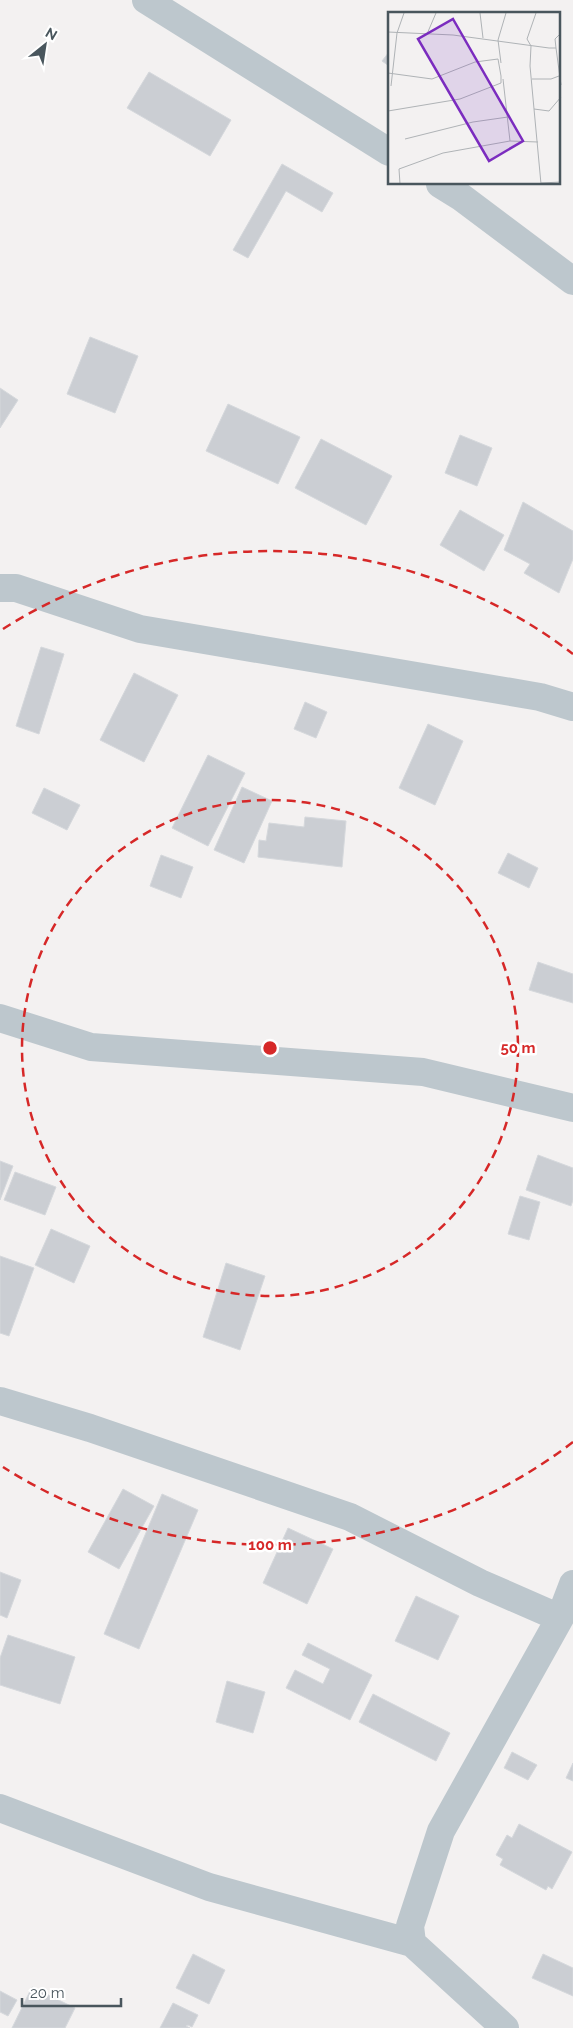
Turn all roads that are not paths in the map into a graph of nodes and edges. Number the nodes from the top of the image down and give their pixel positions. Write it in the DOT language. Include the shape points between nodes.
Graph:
graph roads {
  1 [pos="146,0"];
  2 [pos="388,151"];
  3 [pos="442,185"];
  4 [pos="573,281"];
  5 [pos="0,588"];
  6 [pos="573,707"];
  7 [pos="0,1018"];
  8 [pos="573,1108"];
  9 [pos="0,1401"];
  10 [pos="573,1584"];
  11 [pos="560,1618"];
  12 [pos="0,1808"];
  13 [pos="412,1943"];
  14 [pos="505,2028"];
  1 -- 2 [label="street"];
  3 -- 4 [label="street"];
  5 -- 6 [label="street" via="16,588 140,629 540,697"];
  7 -- 8 [label="street" via="91,1047 422,1072"];
  9 -- 11 [label="street" via="90,1428 350,1517 480,1583"];
  10 -- 11 [label="street"];
  11 -- 13 [label="street" via="441,1831 410,1926"];
  12 -- 13 [label="street" via="209,1887"];
  13 -- 14 [label="street"];
}
